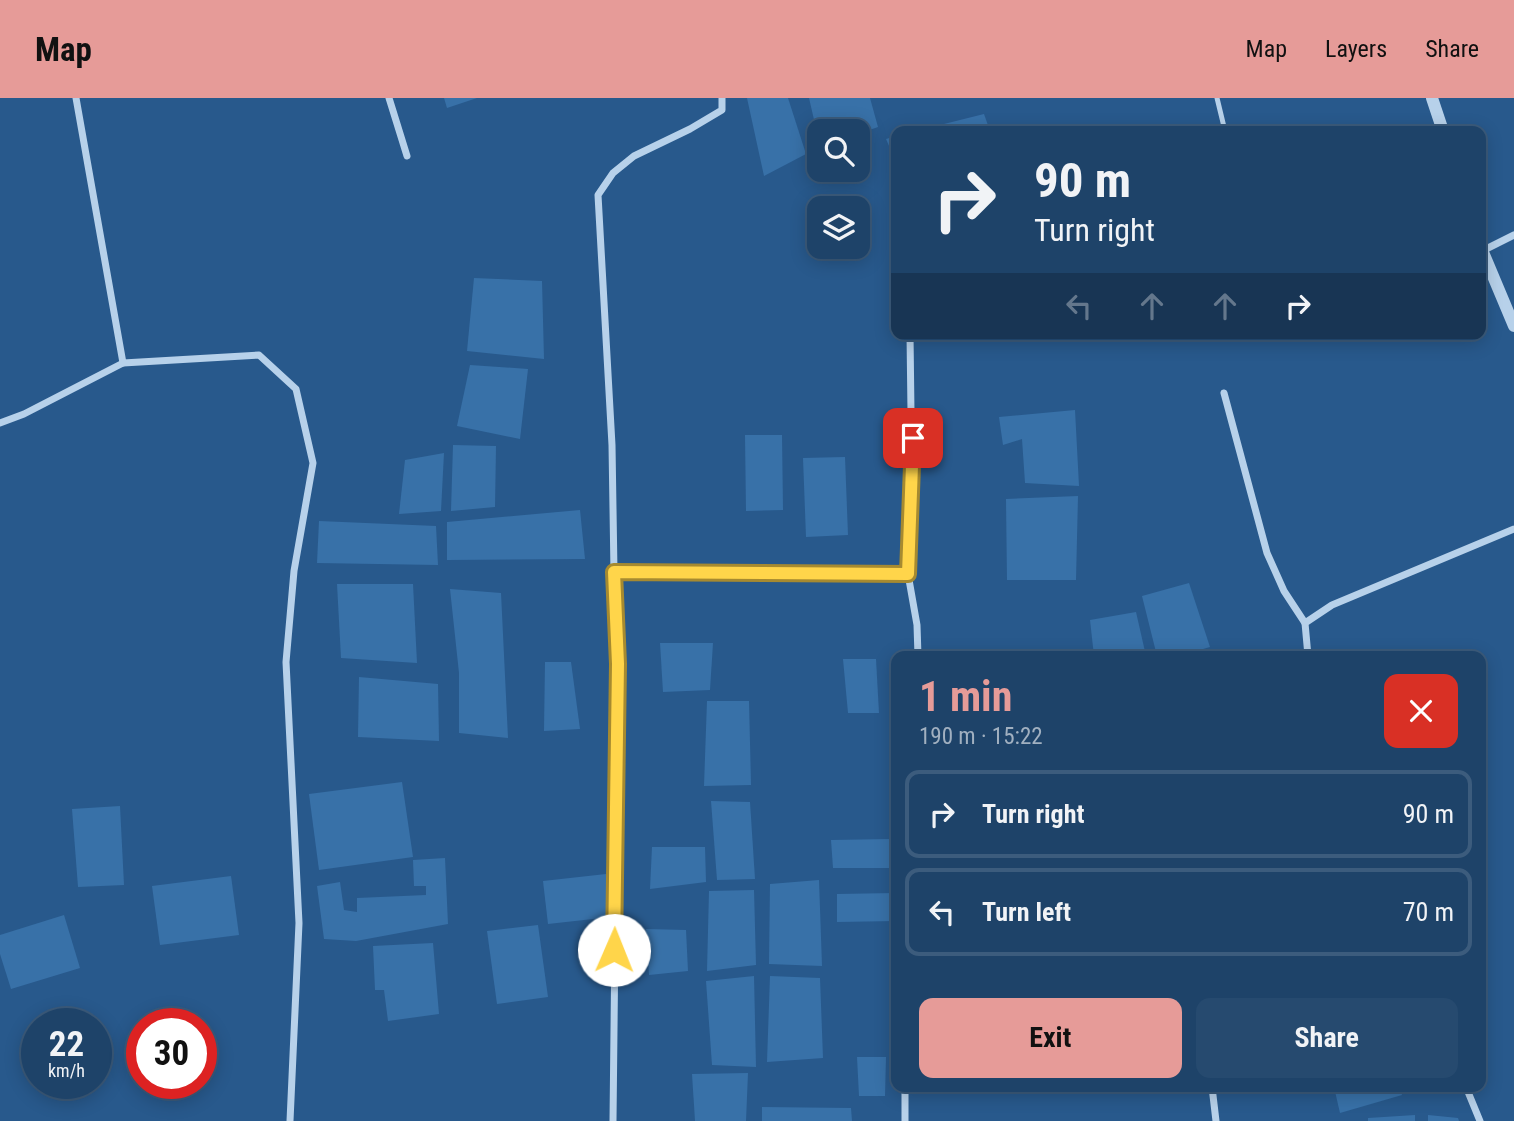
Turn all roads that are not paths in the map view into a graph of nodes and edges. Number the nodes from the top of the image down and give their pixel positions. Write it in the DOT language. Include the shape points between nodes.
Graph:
graph roads {
  1 [pos="76,98"];
  2 [pos="389,98"];
  3 [pos="723,98"];
  4 [pos="1217,98"];
  5 [pos="1432,98"];
  6 [pos="1224,126"];
  7 [pos="1441,126"];
  8 [pos="407,156"];
  9 [pos="1514,235"];
  10 [pos="1486,246"];
  11 [pos="1486,260"];
  12 [pos="1514,326"];
  13 [pos="910,340"];
  14 [pos="123,363"];
  15 [pos="1224,393"];
  16 [pos="0,423"];
  17 [pos="1514,529"];
  18 [pos="614,572"];
  19 [pos="908,574"];
  20 [pos="1305,623"];
  21 [pos="918,651"];
  22 [pos="1308,651"];
  23 [pos="905,1092"];
  24 [pos="1213,1092"];
  25 [pos="1468,1092"];
  26 [pos="290,1121"];
  27 [pos="613,1121"];
  28 [pos="905,1121"];
  29 [pos="1216,1121"];
  30 [pos="1480,1121"];
  1 -- 14 [label="street"];
  2 -- 8 [label="street"];
  3 -- 18 [label="street" via="722,110 634,156 613,173 598,195"];
  4 -- 6 [label="lane"];
  5 -- 7 [label="street"];
  9 -- 10 [label="street"];
  11 -- 12 [label="street"];
  13 -- 19 [label="street"];
  14 -- 16 [label="street"];
  14 -- 26 [label="street" via="259,355 296,389 313,463 294,571 286,662 299,923"];
  15 -- 20 [label="street" via="1267,553"];
  17 -- 20 [label="street" via="1332,605"];
  18 -- 19 [label="street"];
  18 -- 27 [label="street" via="618,664"];
  19 -- 21 [label="street"];
  20 -- 22 [label="street"];
  23 -- 28 [label="street"];
  24 -- 29 [label="street"];
  25 -- 30 [label="street"];
}
